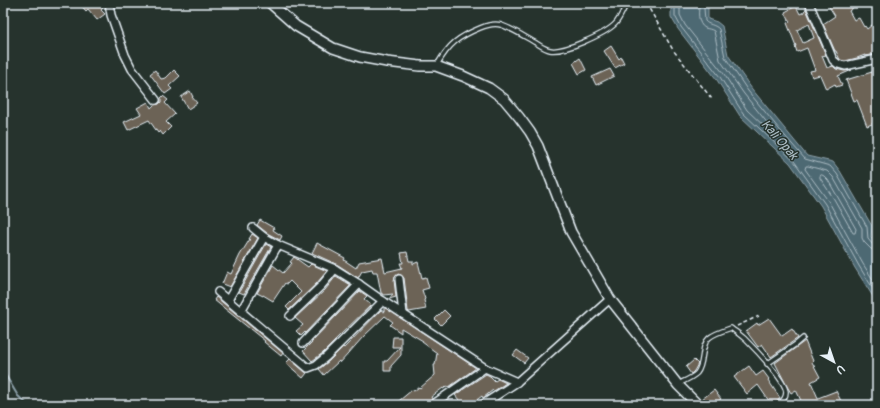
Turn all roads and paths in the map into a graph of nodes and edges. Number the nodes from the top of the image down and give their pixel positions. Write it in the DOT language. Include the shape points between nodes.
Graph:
graph roads {
  1 [pos="109,3"];
  2 [pos="270,3"];
  3 [pos="627,3"];
  4 [pos="646,3"];
  5 [pos="809,3"];
  6 [pos="877,60"];
  7 [pos="436,66"];
  8 [pos="712,99"];
  9 [pos="156,100"];
  10 [pos="252,228"];
  11 [pos="264,237"];
  12 [pos="278,245"];
  13 [pos="335,269"];
  14 [pos="399,279"];
  15 [pos="359,284"];
  16 [pos="218,292"];
  17 [pos="610,299"];
  18 [pos="228,300"];
  19 [pos="383,301"];
  20 [pos="241,311"];
  21 [pos="403,314"];
  22 [pos="290,316"];
  23 [pos="759,316"];
  24 [pos="731,328"];
  25 [pos="803,338"];
  26 [pos="303,343"];
  27 [pos="767,364"];
  28 [pos="485,368"];
  29 [pos="517,382"];
  30 [pos="678,384"];
  31 [pos="432,405"];
  32 [pos="482,405"];
  33 [pos="698,405"];
  34 [pos="778,405"];
  1 -- 9 [label="street" via="125,55 132,69"];
  2 -- 7 [label="street" via="296,26 332,48 387,62"];
  3 -- 7 [label="lane" via="615,24 604,33 557,51 549,50 500,24 493,24 458,39 448,48"];
  4 -- 8 [label="path" via="672,50"];
  5 -- 6 [label="street" via="833,60 845,66"];
  7 -- 17 [label="street" via="489,88 504,99 519,116 538,146 571,232"];
  10 -- 11 [label="street"];
  11 -- 12 [label="street"];
  11 -- 18 [label="street"];
  12 -- 13 [label="street"];
  12 -- 20 [label="street"];
  13 -- 15 [label="street"];
  13 -- 22 [label="street"];
  14 -- 21 [label="street"];
  15 -- 19 [label="street"];
  15 -- 26 [label="street"];
  16 -- 18 [label="street"];
  17 -- 29 [label="street"];
  17 -- 30 [label="street"];
  18 -- 20 [label="street"];
  19 -- 20 [label="street" via="326,357 308,368"];
  19 -- 21 [label="street"];
  21 -- 28 [label="street"];
  23 -- 24 [label="path"];
  24 -- 27 [label="lane" via="746,339"];
  24 -- 30 [label="lane" via="709,337 705,342 701,365 696,373"];
  25 -- 27 [label="lane"];
  27 -- 34 [label="lane" via="783,384 786,393"];
  28 -- 29 [label="street"];
  28 -- 31 [label="street"];
  29 -- 32 [label="street"];
  30 -- 33 [label="street"];
}
